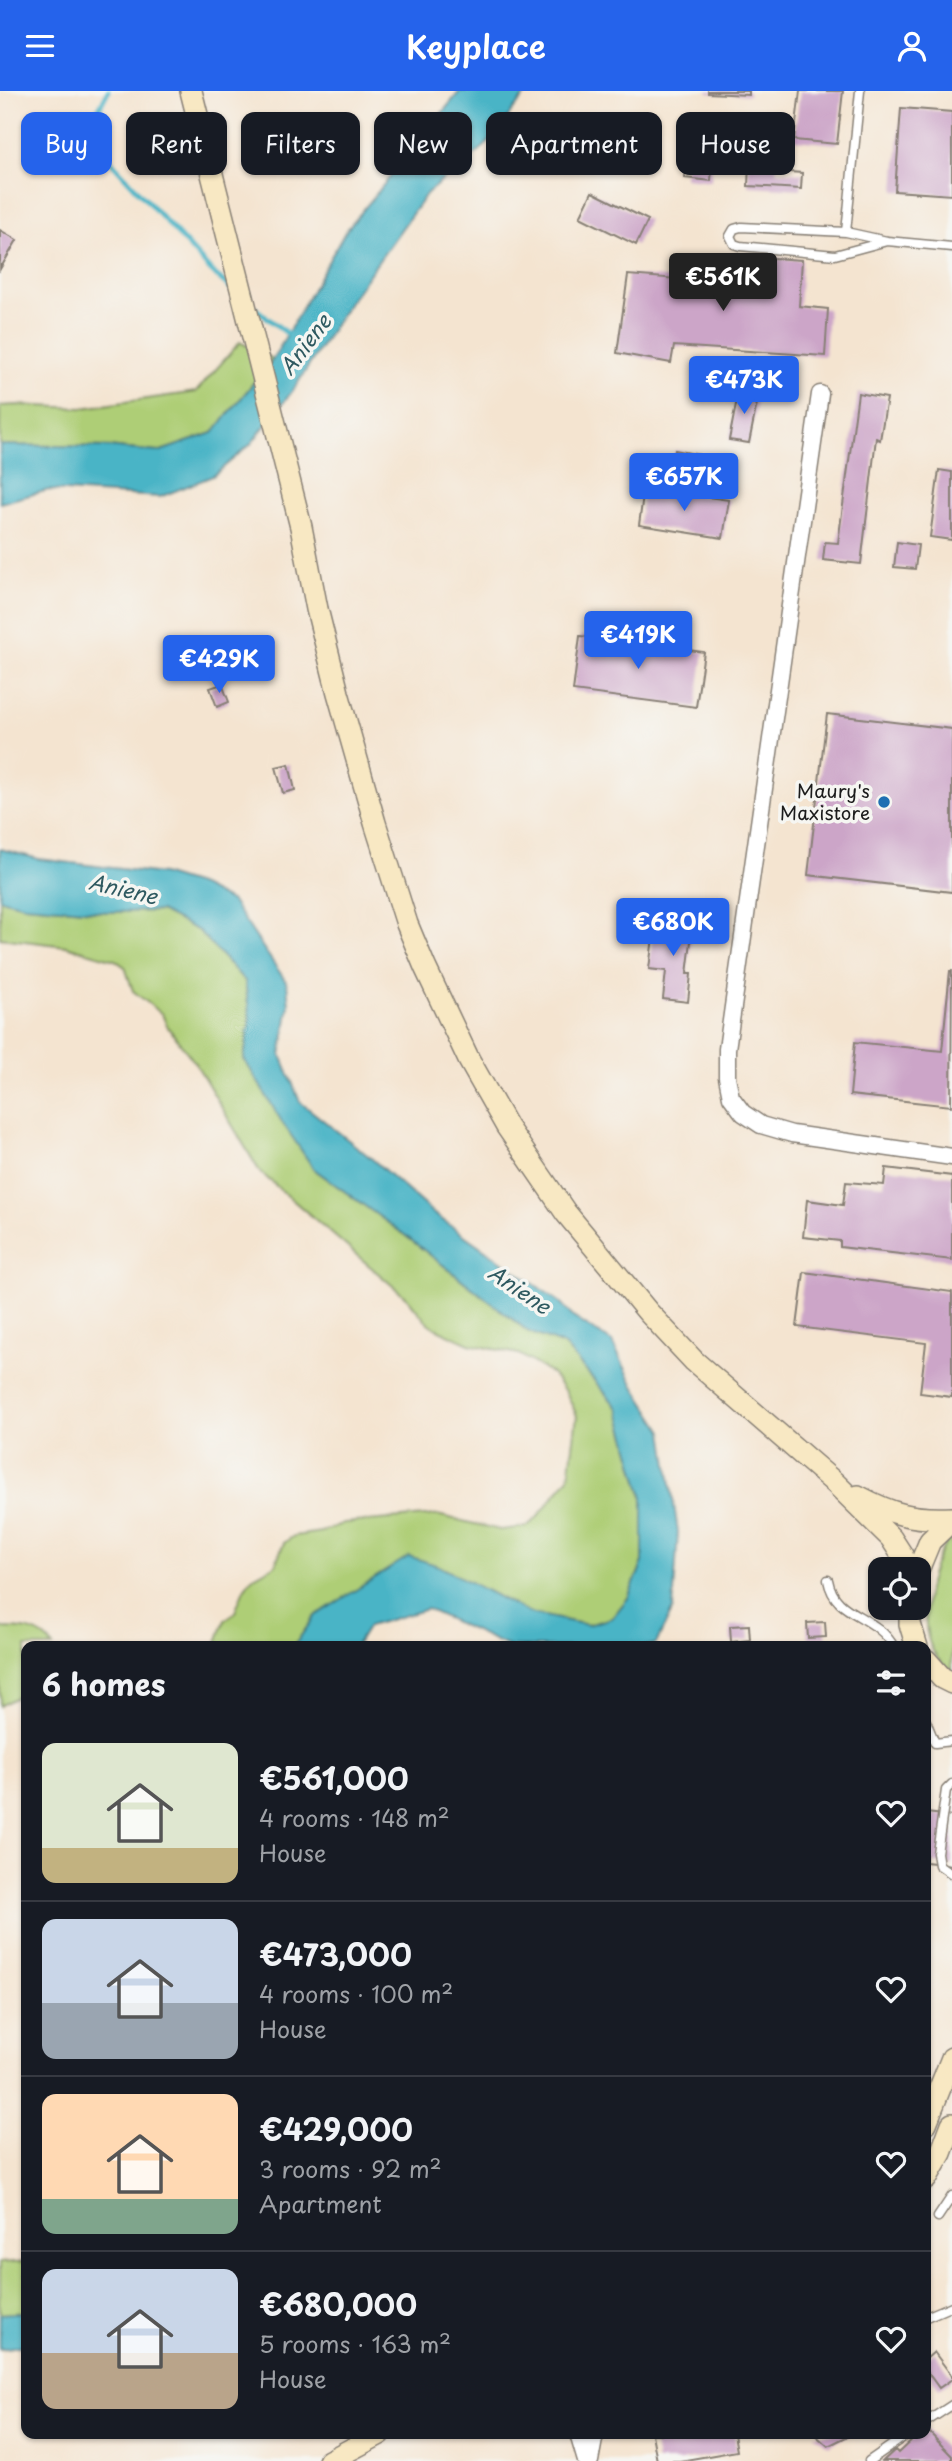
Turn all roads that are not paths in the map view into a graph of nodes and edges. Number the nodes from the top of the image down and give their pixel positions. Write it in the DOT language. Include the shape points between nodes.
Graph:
graph roads {
  1 [pos="191,91"];
  2 [pos="860,91"];
  3 [pos="846,232"];
  4 [pos="887,241"];
  5 [pos="952,247"];
  6 [pos="820,394"];
  7 [pos="952,1157"];
  8 [pos="835,1483"];
  9 [pos="952,1519"];
  10 [pos="903,1557"];
  11 [pos="923,1557"];
  12 [pos="828,1580"];
  13 [pos="911,1620"];
  14 [pos="890,1641"];
  15 [pos="915,1641"];
  16 [pos="931,1665"];
  17 [pos="949,1685"];
  18 [pos="931,1733"];
  19 [pos="952,1741"];
  20 [pos="952,1784"];
  21 [pos="952,1874"];
  22 [pos="952,2058"];
  23 [pos="931,2110"];
  24 [pos="952,2124"];
  25 [pos="931,2170"];
  26 [pos="952,2196"];
  27 [pos="937,2217"];
  28 [pos="952,2306"];
  29 [pos="931,2315"];
  30 [pos="952,2405"];
  31 [pos="931,2420"];
  32 [pos="371,2439"];
  33 [pos="580,2439"];
  34 [pos="595,2439"];
  35 [pos="901,2439"];
  36 [pos="329,2461"];
  37 [pos="588,2461"];
  38 [pos="869,2461"];
  1 -- 8 [label="main road" via="302,527 338,693 392,882 425,967 507,1127 566,1213 694,1361"];
  2 -- 3 [label="lane"];
  3 -- 4 [label="lane"];
  3 -- 4 [label="lane" via="741,227 730,236 740,246 824,255"];
  4 -- 5 [label="lane"];
  6 -- 7 [label="street" via="727,1049 728,1087 743,1113 771,1129"];
  8 -- 9 [label="main road" via="902,1516"];
  8 -- 10 [label="main road" via="891,1538"];
  9 -- 11 [label="main road" via="930,1541"];
  12 -- 14 [label="lane" via="836,1601 881,1629"];
  13 -- 15 [label="main road"];
  16 -- 17 [label="main road"];
  18 -- 19 [label="lane" via="935,1743"];
  20 -- 21 [label="lane" via="946,1790 937,1853 939,1865"];
  22 -- 23 [label="main road"];
  24 -- 25 [label="main road"];
  26 -- 27 [label="lane"];
  28 -- 29 [label="lane"];
  30 -- 31 [label="lane"];
  32 -- 36 [label="main road"];
  33 -- 37 [label="street"];
  34 -- 37 [label="street"];
  35 -- 38 [label="lane"];
}
